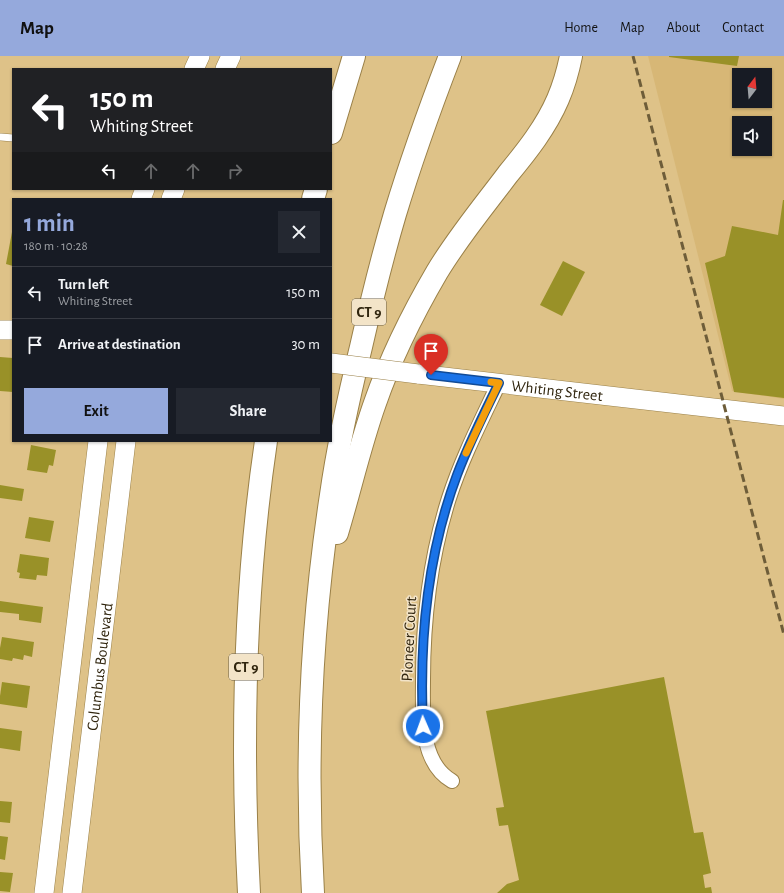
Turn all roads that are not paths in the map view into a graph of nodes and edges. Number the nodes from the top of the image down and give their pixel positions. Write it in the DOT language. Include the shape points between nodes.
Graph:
graph roads {
  1 [pos="200,56"];
  2 [pos="231,56"];
  3 [pos="354,56"];
  4 [pos="450,56"];
  5 [pos="571,56"];
  6 [pos="194,68"];
  7 [pos="225,68"];
  8 [pos="332,130"];
  9 [pos="0,138"];
  10 [pos="12,138"];
  11 [pos="0,330"];
  12 [pos="12,330"];
  13 [pos="332,363"];
  14 [pos="499,383"];
  15 [pos="784,416"];
  16 [pos="98,442"];
  17 [pos="126,442"];
  18 [pos="266,442"];
  19 [pos="321,575"];
  20 [pos="452,780"];
  21 [pos="44,893"];
  22 [pos="72,893"];
  23 [pos="249,893"];
  24 [pos="313,893"];
  1 -- 6 [label="street"];
  2 -- 7 [label="street"];
  3 -- 8 [label="highway"];
  4 -- 19 [label="highway, CT 9" via="402,193 368,316 338,454"];
  5 -- 19 [label="highway" via="558,100 545,125 447,257 402,338 375,401 336,536"];
  9 -- 10 [label="lane"];
  11 -- 12 [label="street"];
  13 -- 14 [label="street, Whiting Street, bridge"];
  14 -- 15 [label="street, Whiting Street"];
  14 -- 20 [label="street, Pioneer Court" via="466,453 449,498 432,561 426,603 423,659 424,734 434,763 442,774"];
  16 -- 21 [label="street, Columbus Boulevard"];
  17 -- 22 [label="street, Columbus Boulevard"];
  18 -- 23 [label="highway, CT 9" via="251,579 245,681"];
  19 -- 24 [label="highway, CT 9" via="310,739"];
}
